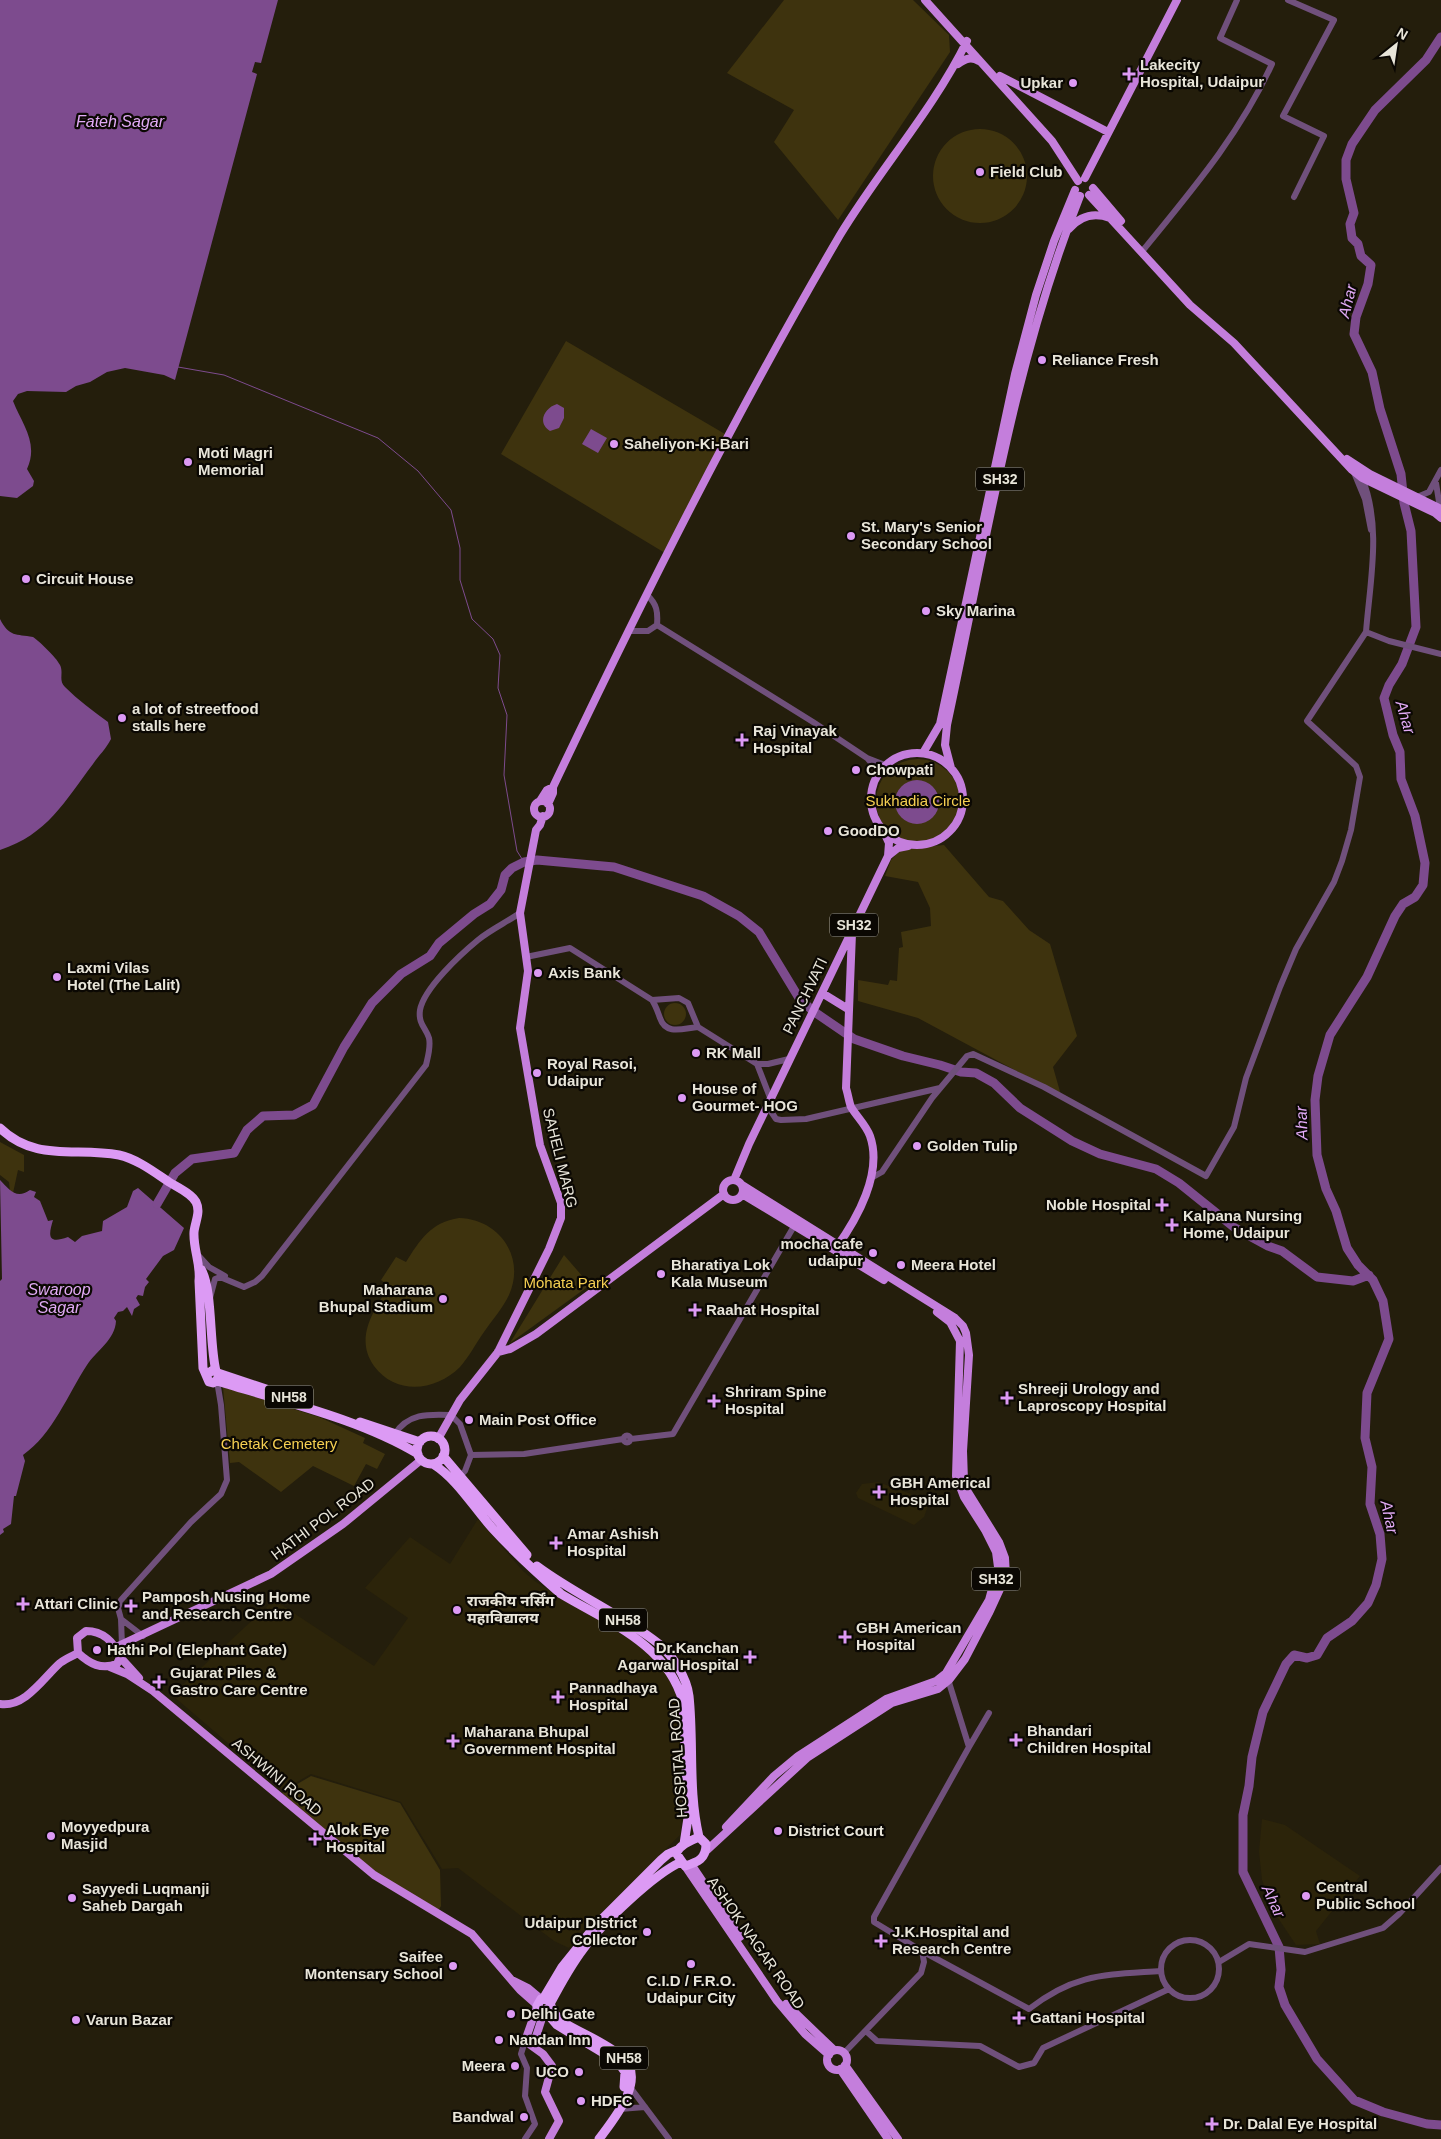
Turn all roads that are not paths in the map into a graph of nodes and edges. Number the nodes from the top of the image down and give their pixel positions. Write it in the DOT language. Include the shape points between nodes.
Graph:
graph roads {
  1 [pos="925,0"];
  2 [pos="930,0"];
  3 [pos="1177,0"];
  4 [pos="1237,0"];
  5 [pos="1288,0"];
  6 [pos="950,28"];
  7 [pos="969,46"];
  8 [pos="957,63"];
  9 [pos="983,63"];
  10 [pos="1000,76"];
  11 [pos="1029,91"];
  12 [pos="1020,102"];
  13 [pos="1108,132"];
  14 [pos="1084,186"];
  15 [pos="1294,198"];
  16 [pos="1113,216"];
  17 [pos="1063,239"];
  18 [pos="1144,249"];
  19 [pos="1354,468"];
  20 [pos="1441,470"];
  21 [pos="1366,476"];
  22 [pos="1437,476"];
  23 [pos="1380,486"];
  24 [pos="1432,487"];
  25 [pos="1417,497"];
  26 [pos="1371,500"];
  27 [pos="1438,511"];
  28 [pos="1373,538"];
  29 [pos="647,595"];
  30 [pos="657,625"];
  31 [pos="628,631"];
  32 [pos="1366,632"];
  33 [pos="1441,654"];
  34 [pos="923,753"];
  35 [pos="867,758"];
  36 [pos="885,765"];
  37 [pos="951,768"];
  38 [pos="878,772"];
  39 [pos="553,787"];
  40 [pos="540,801"];
  41 [pos="548,804"];
  42 [pos="540,814"];
  43 [pos="883,830"];
  44 [pos="913,845"];
  45 [pos="888,856"];
  46 [pos="520,912"];
  47 [pos="852,929"];
  48 [pos="526,957"];
  49 [pos="822,994"];
  50 [pos="652,1000"];
  51 [pos="848,1010"];
  52 [pos="698,1027"];
  53 [pos="790,1059"];
  54 [pos="757,1064"];
  55 [pos="940,1088"];
  56 [pos="770,1103"];
  57 [pos="851,1107"];
  58 [pos="0,1128"];
  59 [pos="873,1177"];
  60 [pos="734,1180"];
  61 [pos="742,1185"];
  62 [pos="724,1194"];
  63 [pos="742,1194"];
  64 [pos="796,1223"];
  65 [pos="837,1247"];
  66 [pos="197,1255"];
  67 [pos="201,1269"];
  68 [pos="249,1285"];
  69 [pos="208,1310"];
  70 [pos="498,1352"];
  71 [pos="217,1375"];
  72 [pos="452,1415"];
  73 [pos="394,1435"];
  74 [pos="438,1439"];
  75 [pos="420,1442"];
  76 [pos="472,1454"];
  77 [pos="443,1456"];
  78 [pos="420,1457"];
  79 [pos="433,1464"];
  80 [pos="460,1476"];
  81 [pos="121,1619"];
  82 [pos="143,1636"];
  83 [pos="122,1645"];
  84 [pos="78,1653"];
  85 [pos="120,1658"];
  86 [pos="110,1667"];
  87 [pos="947,1676"];
  88 [pos="153,1691"];
  89 [pos="0,1704"];
  90 [pos="989,1713"];
  91 [pos="829,1735"];
  92 [pos="831,1743"];
  93 [pos="969,1747"];
  94 [pos="699,1837"];
  95 [pos="684,1844"];
  96 [pos="706,1847"];
  97 [pos="677,1850"];
  98 [pos="686,1864"];
  99 [pos="1441,1868"];
  100 [pos="922,1951"];
  101 [pos="1218,1962"];
  102 [pos="1161,1971"];
  103 [pos="1169,1989"];
  104 [pos="543,2005"];
  105 [pos="866,2031"];
  106 [pos="525,2041"];
  107 [pos="533,2046"];
  108 [pos="832,2052"];
  109 [pos="844,2053"];
  110 [pos="842,2067"];
  111 [pos="630,2087"];
  112 [pos="644,2107"];
  113 [pos="620,2109"];
  114 [pos="525,2139"];
  115 [pos="549,2139"];
  116 [pos="592,2139"];
  117 [pos="599,2139"];
  118 [pos="669,2139"];
  119 [pos="888,2139"];
  120 [pos="898,2139"];
  1 -- 6 [label="main road"];
  2 -- 7 [label="main road"];
  3 -- 13 [label="main road, SH32"];
  4 -- 18 [label="street" via="1220,38 1272,64 1226,146"];
  5 -- 15 [label="street" via="1334,20 1283,116 1324,136"];
  6 -- 7 [label="main road"];
  6 -- 8 [label="main road" via="959,48"];
  7 -- 8 [label="main road"];
  7 -- 9 [label="main road"];
  7 -- 10 [label="main road"];
  8 -- 9 [label="main road" via="974,58"];
  8 -- 29 [label="main road" via="840,235 694,501"];
  9 -- 12 [label="main road"];
  10 -- 11 [label="main road"];
  10 -- 12 [label="main road"];
  11 -- 12 [label="main road"];
  11 -- 13 [label="main road"];
  12 -- 14 [label="main road" via="1055,140"];
  13 -- 14 [label="main road, SH32"];
  14 -- 16 [label="main road"];
  14 -- 17 [label="main road, SH32"];
  14 -- 34 [label="main road, SH32" via="1054,241 1036,295 940,724"];
  16 -- 17 [label="main road" via="1083,218"];
  16 -- 18 [label="main road"];
  16 -- 19 [label="main road" via="1184,299 1234,344"];
  17 -- 37 [label="main road, SH32" via="1043,296 1022,375 947,725 945,745"];
  18 -- 19 [label="main road" via="1190,300 1240,343"];
  19 -- 21 [label="main road"];
  19 -- 28 [label="street"];
  20 -- 22 [label="street"];
  21 -- 23 [label="main road"];
  21 -- 25 [label="main road"];
  21 -- 26 [label="street"];
  22 -- 24 [label="street"];
  22 -- 27 [label="street"];
  23 -- 26 [label="street" via="1372,492"];
  23 -- 27 [label="main road"];
  24 -- 25 [label="street"];
  24 -- 27 [label="street"];
  25 -- 27 [label="main road"];
  26 -- 28 [label="street"];
  28 -- 32 [label="street"];
  29 -- 30 [label="street" via="654,601 658,612"];
  29 -- 31 [label="main road"];
  30 -- 31 [label="street" via="648,632"];
  30 -- 35 [label="street"];
  31 -- 39 [label="main road"];
  32 -- 33 [label="street"];
  32 -- 55 [label="street" via="1307,721 1356,766 1360,777 1344,856 1334,882 1296,949 1246,1078 1234,1127 1206,1176 1044,1087 973,1054"];
  34 -- 36 [label="main road" via="906,754"];
  34 -- 37 [label="main road" via="934,756"];
  35 -- 36 [label="street"];
  35 -- 38 [label="street"];
  36 -- 38 [label="main road"];
  37 -- 44 [label="main road, SH32" via="962,790 962,809 958,820 953,829 935,842"];
  38 -- 43 [label="main road" via="871,793 871,806"];
  39 -- 40 [label="main road"];
  39 -- 41 [label="main road"];
  40 -- 41 [label="main road"];
  40 -- 42 [label="main road" via="535,805"];
  41 -- 42 [label="main road" via="549,811"];
  42 -- 46 [label="main road, SAHELI MARG"];
  43 -- 44 [label="main road" via="896,841"];
  43 -- 45 [label="main road" via="889,843"];
  44 -- 45 [label="main road, SH32" via="898,848"];
  45 -- 47 [label="main road, PANCHVATI / SH32"];
  46 -- 48 [label="main road, SAHELI MARG"];
  46 -- 68 [label="street" via="480,938 425,996 420,1010 421,1027 429,1037 426,1065 262,1276"];
  47 -- 49 [label="main road, PANCHVATI / SH32"];
  47 -- 51 [label="main road"];
  48 -- 50 [label="street" via="570,948"];
  48 -- 70 [label="main road, SAHELI MARG" via="528,971 520,1028 540,1145 559,1196 561,1218"];
  49 -- 51 [label="main road"];
  49 -- 53 [label="main road, PANCHVATI / SH32"];
  50 -- 52 [label="street" via="662,1023 670,1029"];
  50 -- 52 [label="street" via="684,999"];
  51 -- 57 [label="main road" via="846,1088"];
  52 -- 54 [label="street"];
  53 -- 54 [label="street"];
  53 -- 56 [label="main road, PANCHVATI / SH32"];
  54 -- 56 [label="street"];
  55 -- 57 [label="street"];
  55 -- 59 [label="street" via="882,1172"];
  56 -- 57 [label="street" via="776,1119 781,1120 822,1116"];
  56 -- 60 [label="main road, PANCHVATI / SH32" via="746,1148"];
  57 -- 59 [label="main road" via="870,1136"];
  58 -- 66 [label="highway" via="22,1145 36,1150 120,1156 138,1163 190,1196 198,1210 194,1232"];
  59 -- 65 [label="main road"];
  60 -- 61 [label="main road"];
  60 -- 62 [label="main road, SH32" via="725,1184"];
  61 -- 63 [label="main road"];
  61 -- 64 [label="main road"];
  62 -- 63 [label="main road" via="737,1199"];
  62 -- 70 [label="main road" via="536,1334"];
  63 -- 64 [label="main road, SH32"];
  64 -- 65 [label="main road, SH32"];
  64 -- 76 [label="street" via="673,1434 524,1454"];
  65 -- 87 [label="main road, SH32" via="950,1322 960,1341 956,1476 964,1497 996,1552 998,1567 989,1600"];
  66 -- 67 [label="highway"];
  66 -- 68 [label="street" via="215,1271"];
  67 -- 69 [label="highway" via="206,1281"];
  67 -- 71 [label="highway" via="203,1368 206,1374 210,1370"];
  68 -- 69 [label="street" via="244,1287 220,1277 215,1279"];
  69 -- 71 [label="highway"];
  70 -- 72 [label="main road, SAHELI MARG"];
  71 -- 73 [label="highway, NH58"];
  71 -- 78 [label="highway, NH58" via="366,1430"];
  71 -- 81 [label="street" via="227,1480 221,1494 130,1589 118,1608"];
  72 -- 73 [label="street" via="414,1417"];
  72 -- 74 [label="main road, SAHELI MARG"];
  72 -- 76 [label="street" via="460,1424"];
  73 -- 75 [label="highway, NH58"];
  74 -- 75 [label="highway, NH58" via="428,1437"];
  74 -- 77 [label="highway, NH58" via="444,1446"];
  75 -- 78 [label="highway"];
  76 -- 80 [label="street"];
  77 -- 79 [label="highway"];
  77 -- 80 [label="highway, HOSPITAL ROAD / NH58"];
  78 -- 79 [label="highway, NH58"];
  78 -- 82 [label="main road, HATHI POL ROAD" via="343,1524 271,1574"];
  79 -- 95 [label="highway, NH58" via="453,1480 494,1530 561,1594 648,1645 665,1664 679,1686 683,1702 688,1818"];
  80 -- 94 [label="highway, HOSPITAL ROAD / NH58" via="534,1563 660,1645 675,1663 689,1696"];
  81 -- 82 [label="street"];
  81 -- 83 [label="street"];
  82 -- 83 [label="main road, HATHI POL ROAD"];
  83 -- 84 [label="main road" via="104,1635 86,1631 77,1638"];
  83 -- 85 [label="main road"];
  84 -- 86 [label="main road" via="92,1664"];
  84 -- 89 [label="main road" via="60,1664 32,1692 6,1705"];
  85 -- 86 [label="main road"];
  85 -- 88 [label="main road"];
  86 -- 88 [label="main road, ASHWINI ROAD"];
  87 -- 91 [label="main road" via="886,1699"];
  87 -- 92 [label="main road" via="938,1689 892,1703"];
  87 -- 93 [label="street"];
  88 -- 104 [label="main road, ASHWINI ROAD" via="374,1875 472,1934 524,1995"];
  90 -- 93 [label="street"];
  91 -- 92 [label="street"];
  91 -- 96 [label="main road" via="774,1776"];
  92 -- 96 [label="main road" via="806,1758"];
  93 -- 100 [label="street" via="874,1918 874,1922"];
  94 -- 95 [label="highway"];
  94 -- 96 [label="highway"];
  95 -- 97 [label="highway"];
  96 -- 98 [label="highway" via="698,1862"];
  97 -- 98 [label="highway"];
  97 -- 104 [label="highway" via="664,1858 595,1926 562,1968"];
  98 -- 104 [label="highway" via="668,1868 652,1880 584,1948"];
  98 -- 108 [label="main road" via="775,1991"];
  99 -- 101 [label="street" via="1383,1928 1305,1952 1249,1944"];
  100 -- 102 [label="street" via="1029,2009 1073,1982 1098,1976"];
  100 -- 105 [label="street" via="921,1973"];
  101 -- 102 [label="street" via="1205,1944 1186,1940 1172,1945 1165,1952"];
  101 -- 103 [label="street" via="1216,1983 1202,1996 1179,1996"];
  102 -- 103 [label="street"];
  103 -- 105 [label="street" via="1043,2048 1034,2063 1019,2067 980,2046 877,2041"];
  104 -- 106 [label="main road"];
  104 -- 107 [label="main road"];
  104 -- 111 [label="highway, NH58" via="561,2021 624,2058 631,2072"];
  104 -- 116 [label="highway, NH58" via="557,2025 623,2068 622,2093"];
  105 -- 109 [label="street"];
  106 -- 107 [label="main road"];
  106 -- 114 [label="street" via="522,2054 527,2068 525,2096 535,2124"];
  107 -- 115 [label="main road" via="547,2057 552,2066 545,2092 559,2120"];
  108 -- 109 [label="main road"];
  108 -- 110 [label="main road" via="828,2060 830,2066"];
  109 -- 110 [label="main road" via="847,2058"];
  110 -- 119 [label="main road"];
  110 -- 120 [label="main road"];
  111 -- 112 [label="street"];
  111 -- 113 [label="highway, NH58"];
  112 -- 113 [label="street"];
  112 -- 118 [label="street"];
  113 -- 117 [label="highway, NH58"];
}
